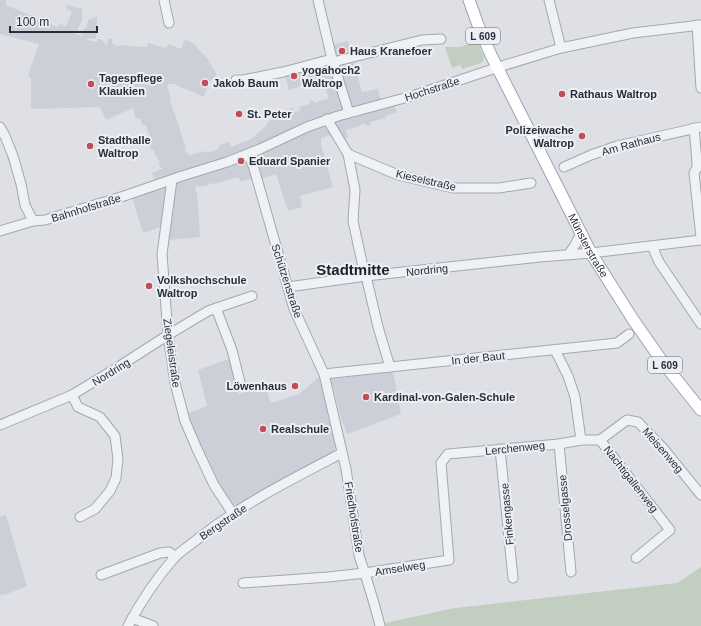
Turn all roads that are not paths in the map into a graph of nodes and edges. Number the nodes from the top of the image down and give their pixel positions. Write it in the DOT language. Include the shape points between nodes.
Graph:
graph roads {
  1 [pos="164,0"];
  2 [pos="469,0"];
  3 [pos="549,0"];
  4 [pos="320,1"];
  5 [pos="169,23"];
  6 [pos="699,25"];
  7 [pos="441,39"];
  8 [pos="561,48"];
  9 [pos="332,61"];
  10 [pos="497,67"];
  11 [pos="236,80"];
  12 [pos="701,88"];
  13 [pos="349,113"];
  14 [pos="327,119"];
  15 [pos="0,127"];
  16 [pos="697,127"];
  17 [pos="248,154"];
  18 [pos="348,154"];
  19 [pos="699,161"];
  20 [pos="564,167"];
  21 [pos="172,180"];
  22 [pos="531,183"];
  23 [pos="699,194"];
  24 [pos="33,221"];
  25 [pos="0,231"];
  26 [pos="581,233"];
  27 [pos="701,239"];
  28 [pos="652,246"];
  29 [pos="591,253"];
  30 [pos="568,255"];
  31 [pos="366,276"];
  32 [pos="288,287"];
  33 [pos="252,296"];
  34 [pos="216,308"];
  35 [pos="701,324"];
  36 [pos="629,334"];
  37 [pos="168,335"];
  38 [pos="556,350"];
  39 [pos="390,367"];
  40 [pos="324,374"];
  41 [pos="241,386"];
  42 [pos="72,396"];
  43 [pos="701,410"];
  44 [pos="0,425"];
  45 [pos="582,440"];
  46 [pos="600,440"];
  47 [pos="559,444"];
  48 [pos="500,449"];
  49 [pos="342,453"];
  50 [pos="448,454"];
  51 [pos="701,495"];
  52 [pos="233,514"];
  53 [pos="80,517"];
  54 [pos="175,556"];
  55 [pos="636,558"];
  56 [pos="571,572"];
  57 [pos="365,573"];
  58 [pos="101,575"];
  59 [pos="513,578"];
  60 [pos="243,583"];
  61 [pos="130,622"];
  62 [pos="153,626"];
  63 [pos="380,626"];
  1 -- 5 [label="street"];
  2 -- 10 [label="main road, L 609"];
  3 -- 8 [label="street"];
  4 -- 9 [label="street"];
  6 -- 8 [label="street, Hochstraße" via="633,33"];
  6 -- 12 [label="street"];
  7 -- 9 [label="street" via="422,40"];
  8 -- 10 [label="street, Hochstraße"];
  9 -- 11 [label="street"];
  9 -- 13 [label="street"];
  10 -- 13 [label="street, Hochstraße" via="412,96"];
  10 -- 26 [label="main road, Münsterstraße / L 609"];
  13 -- 14 [label="street, Hochstraße"];
  14 -- 17 [label="street, Hochstraße"];
  14 -- 18 [label="street"];
  15 -- 24 [label="street" via="16,163 25,205"];
  16 -- 19 [label="street, Nordring"];
  16 -- 20 [label="street, Am Rathaus" via="617,146"];
  17 -- 21 [label="street, Hochstraße"];
  17 -- 32 [label="street, Schützenstraße"];
  18 -- 22 [label="street, Kieselstraße" via="398,175 453,188 498,188"];
  18 -- 31 [label="street" via="355,190 353,221"];
  19 -- 23 [label="street, Nordring" via="694,173"];
  21 -- 24 [label="street, Bahnhofstraße" via="45,220"];
  21 -- 37 [label="street, Ziegeleistraße" via="162,254"];
  23 -- 27 [label="street, Nordring"];
  24 -- 25 [label="street, Bahnhofstraße"];
  26 -- 29 [label="main road, Münsterstraße / L 609"];
  26 -- 30 [label="street"];
  27 -- 28 [label="street, Nordring"];
  28 -- 29 [label="street, Nordring"];
  28 -- 35 [label="street" via="659,262"];
  29 -- 30 [label="street, Nordring"];
  29 -- 43 [label="main road, Münsterstraße / L 609" via="664,364"];
  30 -- 31 [label="street, Nordring"];
  31 -- 32 [label="street, Nordring"];
  31 -- 39 [label="street"];
  32 -- 40 [label="street, Schützenstraße" via="294,310"];
  33 -- 34 [label="street, Nordring"];
  34 -- 37 [label="street, Nordring"];
  34 -- 41 [label="street" via="232,350"];
  36 -- 38 [label="street, In der Baut" via="617,343"];
  37 -- 42 [label="street, Nordring"];
  37 -- 52 [label="street, Ziegeleistraße" via="175,383 185,421 214,485"];
  38 -- 39 [label="street, In der Baut"];
  38 -- 45 [label="street" via="576,397"];
  39 -- 40 [label="street, In der Baut"];
  40 -- 49 [label="street, Schützenstraße"];
  42 -- 44 [label="street, Nordring"];
  42 -- 53 [label="street" via="78,407 100,417 115,436 118,459 116,478 110,491 95,509"];
  45 -- 46 [label="street, Nachtigallenweg"];
  45 -- 47 [label="street, Lerchenweg"];
  46 -- 51 [label="street, Meisenweg" via="627,420 638,422 664,448"];
  46 -- 55 [label="street, Nachtigallenweg" via="670,530"];
  47 -- 48 [label="street, Lerchenweg"];
  47 -- 56 [label="street, Drosselgasse"];
  48 -- 50 [label="street, Lerchenweg"];
  48 -- 59 [label="street, Finkengasse"];
  49 -- 52 [label="street, Bergstraße" via="286,482"];
  49 -- 57 [label="street, Friedhofstraße"];
  50 -- 57 [label="street, Amselweg" via="441,463 449,560"];
  52 -- 54 [label="street, Bergstraße"];
  54 -- 58 [label="street" via="169,552 160,553"];
  54 -- 61 [label="street, Bergstraße" via="152,585"];
  57 -- 60 [label="street, Amselweg"];
  57 -- 63 [label="street, Friedhofstraße"];
  61 -- 62 [label="street"];
}
